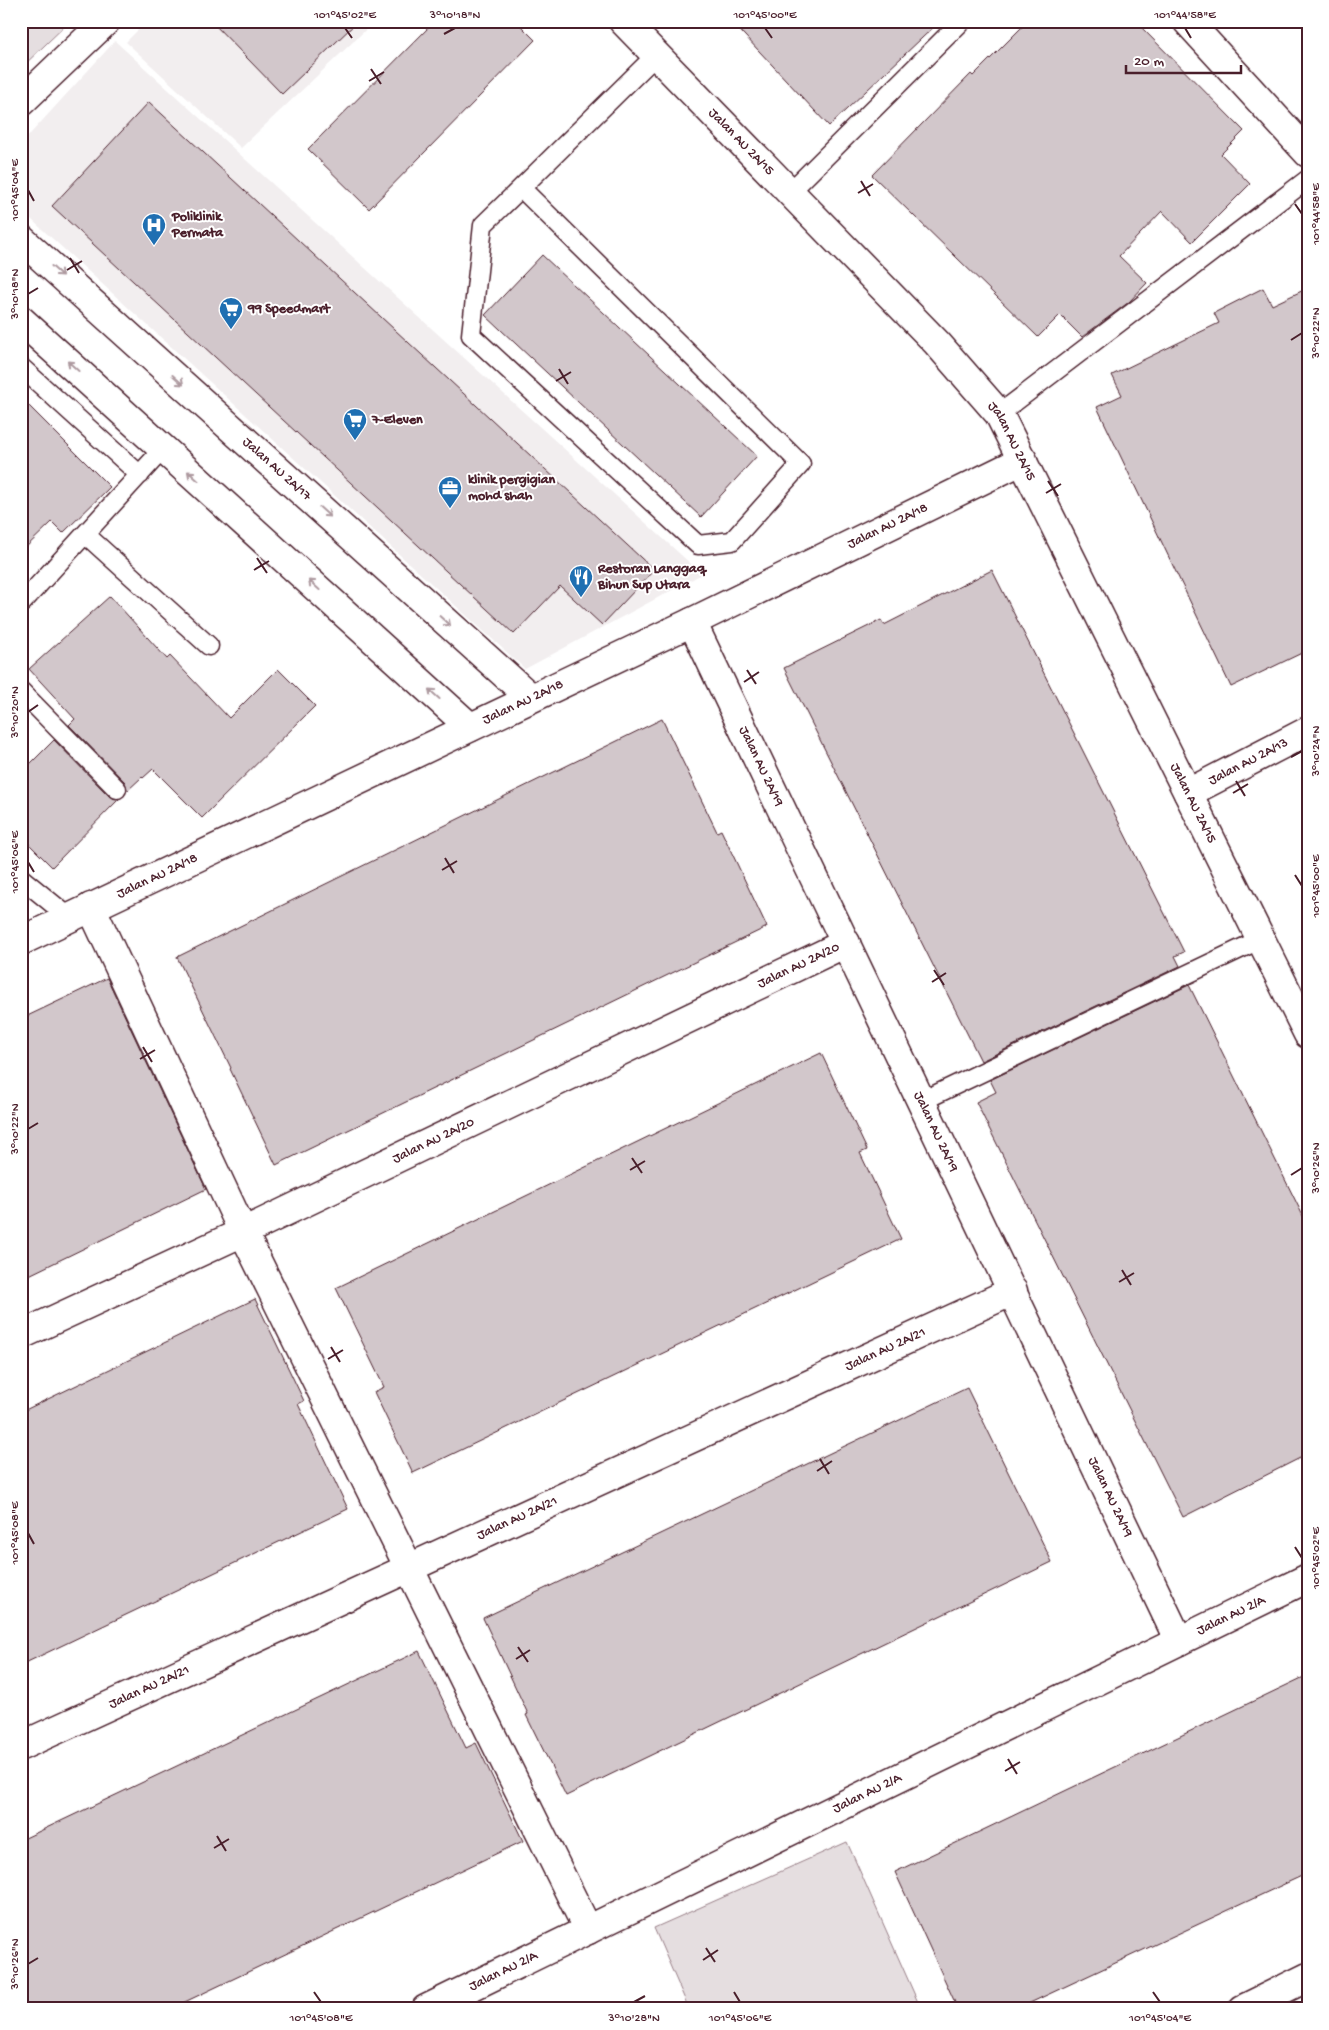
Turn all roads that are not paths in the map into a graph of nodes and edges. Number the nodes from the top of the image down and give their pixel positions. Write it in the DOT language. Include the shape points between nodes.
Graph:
graph roads {
  1 [pos="106,21"];
  2 [pos="623,21"];
  3 [pos="962,21"];
  4 [pos="1187,21"];
  5 [pos="656,55"];
  6 [pos="21,102"];
  7 [pos="1308,153"];
  8 [pos="1308,179"];
  9 [pos="521,188"];
  10 [pos="790,192"];
  11 [pos="21,239"];
  12 [pos="21,320"];
  13 [pos="21,367"];
  14 [pos="999,414"];
  15 [pos="163,449"];
  16 [pos="1023,460"];
  17 [pos="140,475"];
  18 [pos="85,534"];
  19 [pos="21,604"];
  20 [pos="692,622"];
  21 [pos="209,646"];
  22 [pos="21,691"];
  23 [pos="531,698"];
  24 [pos="470,727"];
  25 [pos="1308,731"];
  26 [pos="117,789"];
  27 [pos="1188,793"];
  28 [pos="21,878"];
  29 [pos="80,913"];
  30 [pos="1261,939"];
  31 [pos="21,941"];
  32 [pos="846,943"];
  33 [pos="1308,1034"];
  34 [pos="922,1101"];
  35 [pos="243,1232"];
  36 [pos="1013,1291"];
  37 [pos="21,1335"];
  38 [pos="410,1568"];
  39 [pos="1308,1578"];
  40 [pos="1179,1641"];
  41 [pos="21,1746"];
  42 [pos="588,1930"];
  43 [pos="1308,1977"];
  44 [pos="426,2009"];
  45 [pos="1243,2009"];
  1 -- 6 [label="street"];
  2 -- 5 [label="street, Jalan AU 2A/15"];
  3 -- 10 [label="lane"];
  4 -- 7 [label="street"];
  5 -- 9 [label="lane"];
  5 -- 10 [label="street, Jalan AU 2A/15"];
  8 -- 14 [label="lane"];
  9 -- 9 [label="lane" via="483,225 471,335 698,545 732,541 801,464"];
  10 -- 14 [label="street, Jalan AU 2A/15" via="937,343"];
  11 -- 23 [label="street, Jalan AU 2A/17, one-way"];
  15 -- 12 [label="street, one-way"];
  13 -- 17 [label="lane"];
  14 -- 16 [label="street, Jalan AU 2A/15"];
  15 -- 17 [label="lane"];
  24 -- 15 [label="street, one-way"];
  16 -- 20 [label="street, Jalan AU 2A/18"];
  16 -- 27 [label="street, Jalan AU 2A/15"];
  17 -- 18 [label="lane"];
  18 -- 19 [label="lane"];
  18 -- 21 [label="lane"];
  20 -- 23 [label="street, Jalan AU 2A/18"];
  20 -- 32 [label="street, Jalan AU 2A/19"];
  22 -- 26 [label="lane"];
  23 -- 24 [label="street, Jalan AU 2A/18"];
  24 -- 29 [label="street, Jalan AU 2A/18"];
  25 -- 27 [label="street, Jalan AU 2A/13"];
  27 -- 30 [label="street, Jalan AU 2A/15"];
  28 -- 29 [label="lane"];
  29 -- 31 [label="street, Jalan AU 2A/18"];
  29 -- 35 [label="street"];
  30 -- 33 [label="street, Jalan AU 2A/15"];
  30 -- 34 [label="lane"];
  32 -- 34 [label="street, Jalan AU 2A/19"];
  32 -- 35 [label="street, Jalan AU 2A/20"];
  34 -- 36 [label="street, Jalan AU 2A/19"];
  35 -- 37 [label="street, Jalan AU 2A/20"];
  35 -- 38 [label="street"];
  36 -- 38 [label="street, Jalan AU 2A/21"];
  36 -- 40 [label="street, Jalan AU 2A/19"];
  38 -- 41 [label="street, Jalan AU 2A/21"];
  38 -- 42 [label="street"];
  39 -- 40 [label="street, Jalan AU 2/A"];
  40 -- 42 [label="street, Jalan AU 2/A"];
  42 -- 44 [label="street, Jalan AU 2/A"];
  43 -- 45 [label="street"];
}
